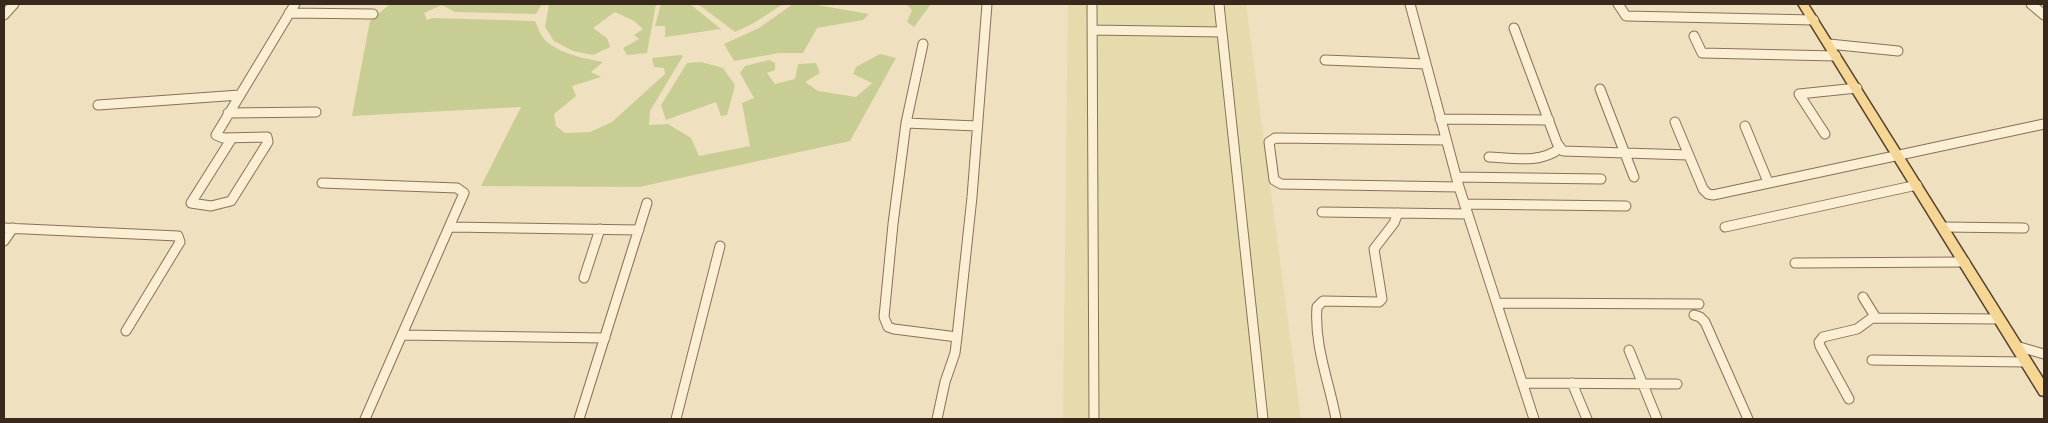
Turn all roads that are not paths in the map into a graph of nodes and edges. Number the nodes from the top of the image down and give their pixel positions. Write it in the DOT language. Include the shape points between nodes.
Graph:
graph roads {
  1 [pos="14,4"];
  2 [pos="295,4"];
  3 [pos="987,4"];
  4 [pos="1092,4"];
  5 [pos="1219,4"];
  6 [pos="1410,4"];
  7 [pos="1618,4"];
  8 [pos="1803,4"];
  9 [pos="2031,4"];
  10 [pos="289,13"];
  11 [pos="373,14"];
  12 [pos="2044,14"];
  13 [pos="4,15"];
  14 [pos="1814,20"];
  15 [pos="1514,28"];
  16 [pos="1092,30"];
  17 [pos="1222,32"];
  18 [pos="1694,36"];
  19 [pos="923,44"];
  20 [pos="1829,44"];
  21 [pos="1898,51"];
  22 [pos="1836,56"];
  23 [pos="1325,60"];
  24 [pos="1426,64"];
  25 [pos="1857,88"];
  26 [pos="1600,89"];
  27 [pos="240,95"];
  28 [pos="98,106"];
  29 [pos="316,112"];
  30 [pos="228,113"];
  31 [pos="1440,119"];
  32 [pos="1549,120"];
  33 [pos="1675,122"];
  34 [pos="906,124"];
  35 [pos="2044,124"];
  36 [pos="977,126"];
  37 [pos="1745,126"];
  38 [pos="1824,134"];
  39 [pos="232,138"];
  40 [pos="1446,140"];
  41 [pos="1560,148"];
  42 [pos="1624,152"];
  43 [pos="1898,154"];
  44 [pos="1688,155"];
  45 [pos="1489,157"];
  46 [pos="1456,177"];
  47 [pos="1634,177"];
  48 [pos="1601,179"];
  49 [pos="1768,182"];
  50 [pos="322,183"];
  51 [pos="1917,185"];
  52 [pos="1459,187"];
  53 [pos="647,203"];
  54 [pos="1464,204"];
  55 [pos="1626,206"];
  56 [pos="1322,212"];
  57 [pos="1398,213"];
  58 [pos="1468,214"];
  59 [pos="450,227"];
  60 [pos="1725,227"];
  61 [pos="1943,227"];
  62 [pos="8,228"];
  63 [pos="2024,228"];
  64 [pos="600,229"];
  65 [pos="639,230"];
  66 [pos="4,241"];
  67 [pos="720,246"];
  68 [pos="1795,262"];
  69 [pos="1965,262"];
  70 [pos="584,278"];
  71 [pos="1863,297"];
  72 [pos="1498,303"];
  73 [pos="1699,304"];
  74 [pos="1694,315"];
  75 [pos="1876,318"];
  76 [pos="2000,319"];
  77 [pos="126,330"];
  78 [pos="402,335"];
  79 [pos="957,337"];
  80 [pos="605,338"];
  81 [pos="2016,346"];
  82 [pos="1630,350"];
  83 [pos="2043,355"];
  84 [pos="1872,360"];
  85 [pos="2026,362"];
  86 [pos="1522,383"];
  87 [pos="1572,383"];
  88 [pos="1643,383"];
  89 [pos="1676,384"];
  90 [pos="2044,390"];
  91 [pos="1848,399"];
  92 [pos="365,419"];
  93 [pos="579,419"];
  94 [pos="676,419"];
  95 [pos="937,419"];
  96 [pos="1094,419"];
  97 [pos="1263,419"];
  98 [pos="1336,419"];
  99 [pos="1534,419"];
  100 [pos="1586,419"];
  101 [pos="1658,419"];
  102 [pos="1748,419"];
  1 -- 13 [label="street"];
  2 -- 10 [label="street"];
  3 -- 36 [label="street"];
  4 -- 16 [label="street"];
  5 -- 17 [label="street"];
  6 -- 24 [label="street"];
  7 -- 14 [label="street" via="1626,16"];
  8 -- 14 [label="main road"];
  9 -- 12 [label="street"];
  10 -- 11 [label="street"];
  10 -- 27 [label="street"];
  14 -- 20 [label="main road"];
  15 -- 32 [label="street"];
  16 -- 17 [label="street"];
  16 -- 96 [label="street"];
  17 -- 97 [label="street"];
  18 -- 22 [label="street" via="1702,53"];
  19 -- 34 [label="street"];
  20 -- 21 [label="street"];
  20 -- 22 [label="main road"];
  22 -- 25 [label="main road"];
  23 -- 24 [label="street"];
  24 -- 31 [label="street"];
  25 -- 38 [label="street" via="1799,94"];
  25 -- 43 [label="main road"];
  26 -- 42 [label="street"];
  27 -- 28 [label="street"];
  27 -- 30 [label="street"];
  29 -- 30 [label="street"];
  30 -- 39 [label="street" via="216,135"];
  31 -- 32 [label="street"];
  31 -- 40 [label="street"];
  32 -- 41 [label="street"];
  33 -- 44 [label="street"];
  34 -- 36 [label="street"];
  34 -- 79 [label="street" via="885,322 894,329"];
  35 -- 43 [label="street"];
  36 -- 79 [label="street"];
  37 -- 49 [label="street"];
  39 -- 39 [label="street" via="191,201 191,203 231,201 268,140 264,137"];
  40 -- 46 [label="street"];
  40 -- 52 [label="street" via="1276,138 1269,142 1276,183"];
  41 -- 42 [label="street"];
  41 -- 45 [label="street" via="1556,154 1545,158"];
  42 -- 44 [label="street"];
  42 -- 47 [label="street"];
  43 -- 49 [label="street"];
  43 -- 51 [label="main road"];
  44 -- 49 [label="street" via="1708,194"];
  46 -- 48 [label="street"];
  46 -- 52 [label="street"];
  50 -- 59 [label="street" via="457,188 464,193"];
  51 -- 60 [label="street"];
  51 -- 61 [label="main road"];
  52 -- 54 [label="street"];
  53 -- 65 [label="street"];
  54 -- 55 [label="street"];
  54 -- 58 [label="street"];
  56 -- 57 [label="street"];
  57 -- 58 [label="street"];
  57 -- 98 [label="street" via="1374,249 1382,299 1379,302 1323,302 1317,306 1315,319 1319,356 1333,398"];
  58 -- 72 [label="street"];
  59 -- 64 [label="street"];
  59 -- 78 [label="street"];
  61 -- 63 [label="street"];
  61 -- 69 [label="main road"];
  62 -- 66 [label="street"];
  62 -- 77 [label="street" via="178,236 180,242"];
  64 -- 65 [label="street"];
  64 -- 70 [label="street"];
  65 -- 80 [label="street"];
  67 -- 94 [label="street"];
  68 -- 69 [label="street"];
  69 -- 76 [label="main road"];
  71 -- 75 [label="street"];
  72 -- 73 [label="street"];
  72 -- 86 [label="street"];
  74 -- 102 [label="street" via="1705,322"];
  75 -- 76 [label="street"];
  75 -- 91 [label="street" via="1858,329 1823,337 1819,342"];
  76 -- 81 [label="main road"];
  78 -- 80 [label="street"];
  78 -- 92 [label="street"];
  79 -- 95 [label="street"];
  80 -- 93 [label="street"];
  81 -- 83 [label="street"];
  81 -- 85 [label="main road"];
  82 -- 88 [label="street"];
  84 -- 85 [label="street"];
  85 -- 90 [label="main road"];
  86 -- 87 [label="street"];
  86 -- 99 [label="street"];
  87 -- 88 [label="street"];
  87 -- 100 [label="street"];
  88 -- 89 [label="street"];
  88 -- 101 [label="street"];
}
